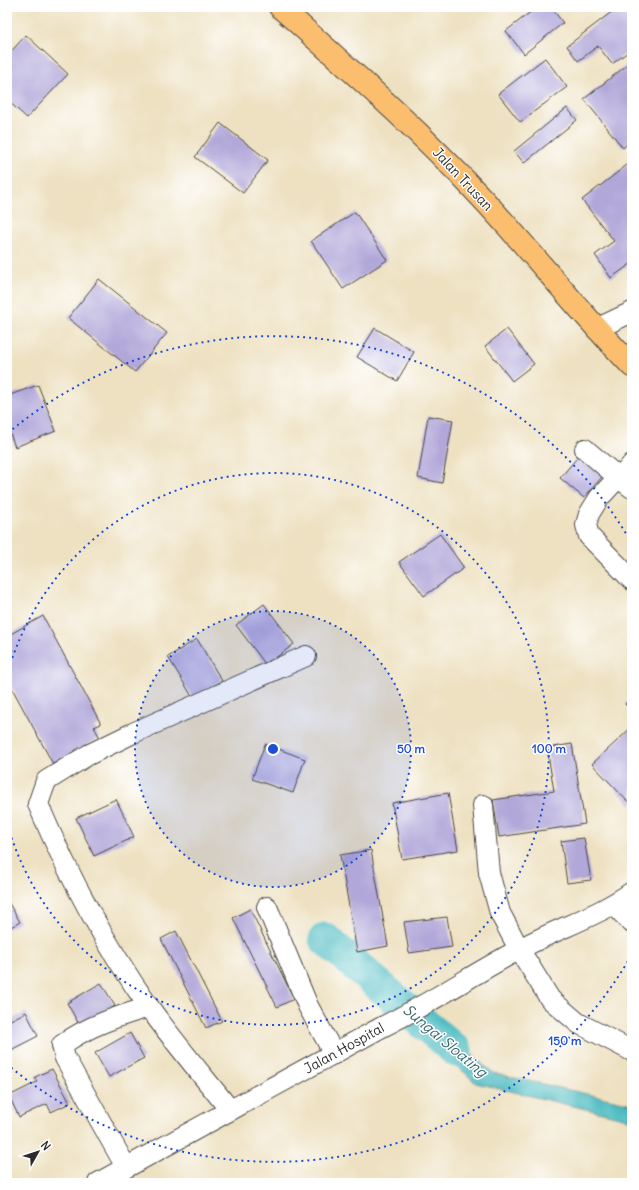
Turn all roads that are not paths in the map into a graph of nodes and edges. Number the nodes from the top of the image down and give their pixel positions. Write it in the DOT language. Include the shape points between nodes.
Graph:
graph roads {
  1 [pos="280,7"];
  2 [pos="632,312"];
  3 [pos="596,329"];
  4 [pos="632,366"];
  5 [pos="585,449"];
  6 [pos="632,464"];
  7 [pos="626,484"];
  8 [pos="632,580"];
  9 [pos="306,656"];
  10 [pos="483,805"];
  11 [pos="632,892"];
  12 [pos="614,905"];
  13 [pos="267,907"];
  14 [pos="632,923"];
  15 [pos="518,949"];
  16 [pos="149,1006"];
  17 [pos="632,1051"];
  18 [pos="334,1054"];
  19 [pos="230,1110"];
  20 [pos="126,1167"];
  21 [pos="98,1183"];
  1 -- 3 [label="main road, Jalan Trusan" via="417,130 479,195"];
  2 -- 3 [label="street"];
  3 -- 4 [label="main road, Jalan Trusan"];
  5 -- 7 [label="street"];
  6 -- 7 [label="street"];
  7 -- 8 [label="street" via="613,483 599,498 589,514 586,525 589,536"];
  9 -- 16 [label="street" via="133,733 88,755 46,781 38,804 50,834 98,927"];
  10 -- 15 [label="street" via="489,874 500,913"];
  11 -- 12 [label="street, Jalan Hospital"];
  12 -- 14 [label="street"];
  12 -- 15 [label="street, Jalan Hospital"];
  13 -- 18 [label="street" via="308,1006"];
  15 -- 17 [label="street" via="550,999 578,1023"];
  15 -- 18 [label="street, Jalan Hospital" via="422,1007"];
  16 -- 19 [label="street"];
  16 -- 20 [label="street" via="76,1035 62,1045 64,1058"];
  18 -- 19 [label="street, Jalan Hospital"];
  19 -- 20 [label="street, Jalan Hospital"];
  20 -- 21 [label="street, Jalan Hospital"];
}
